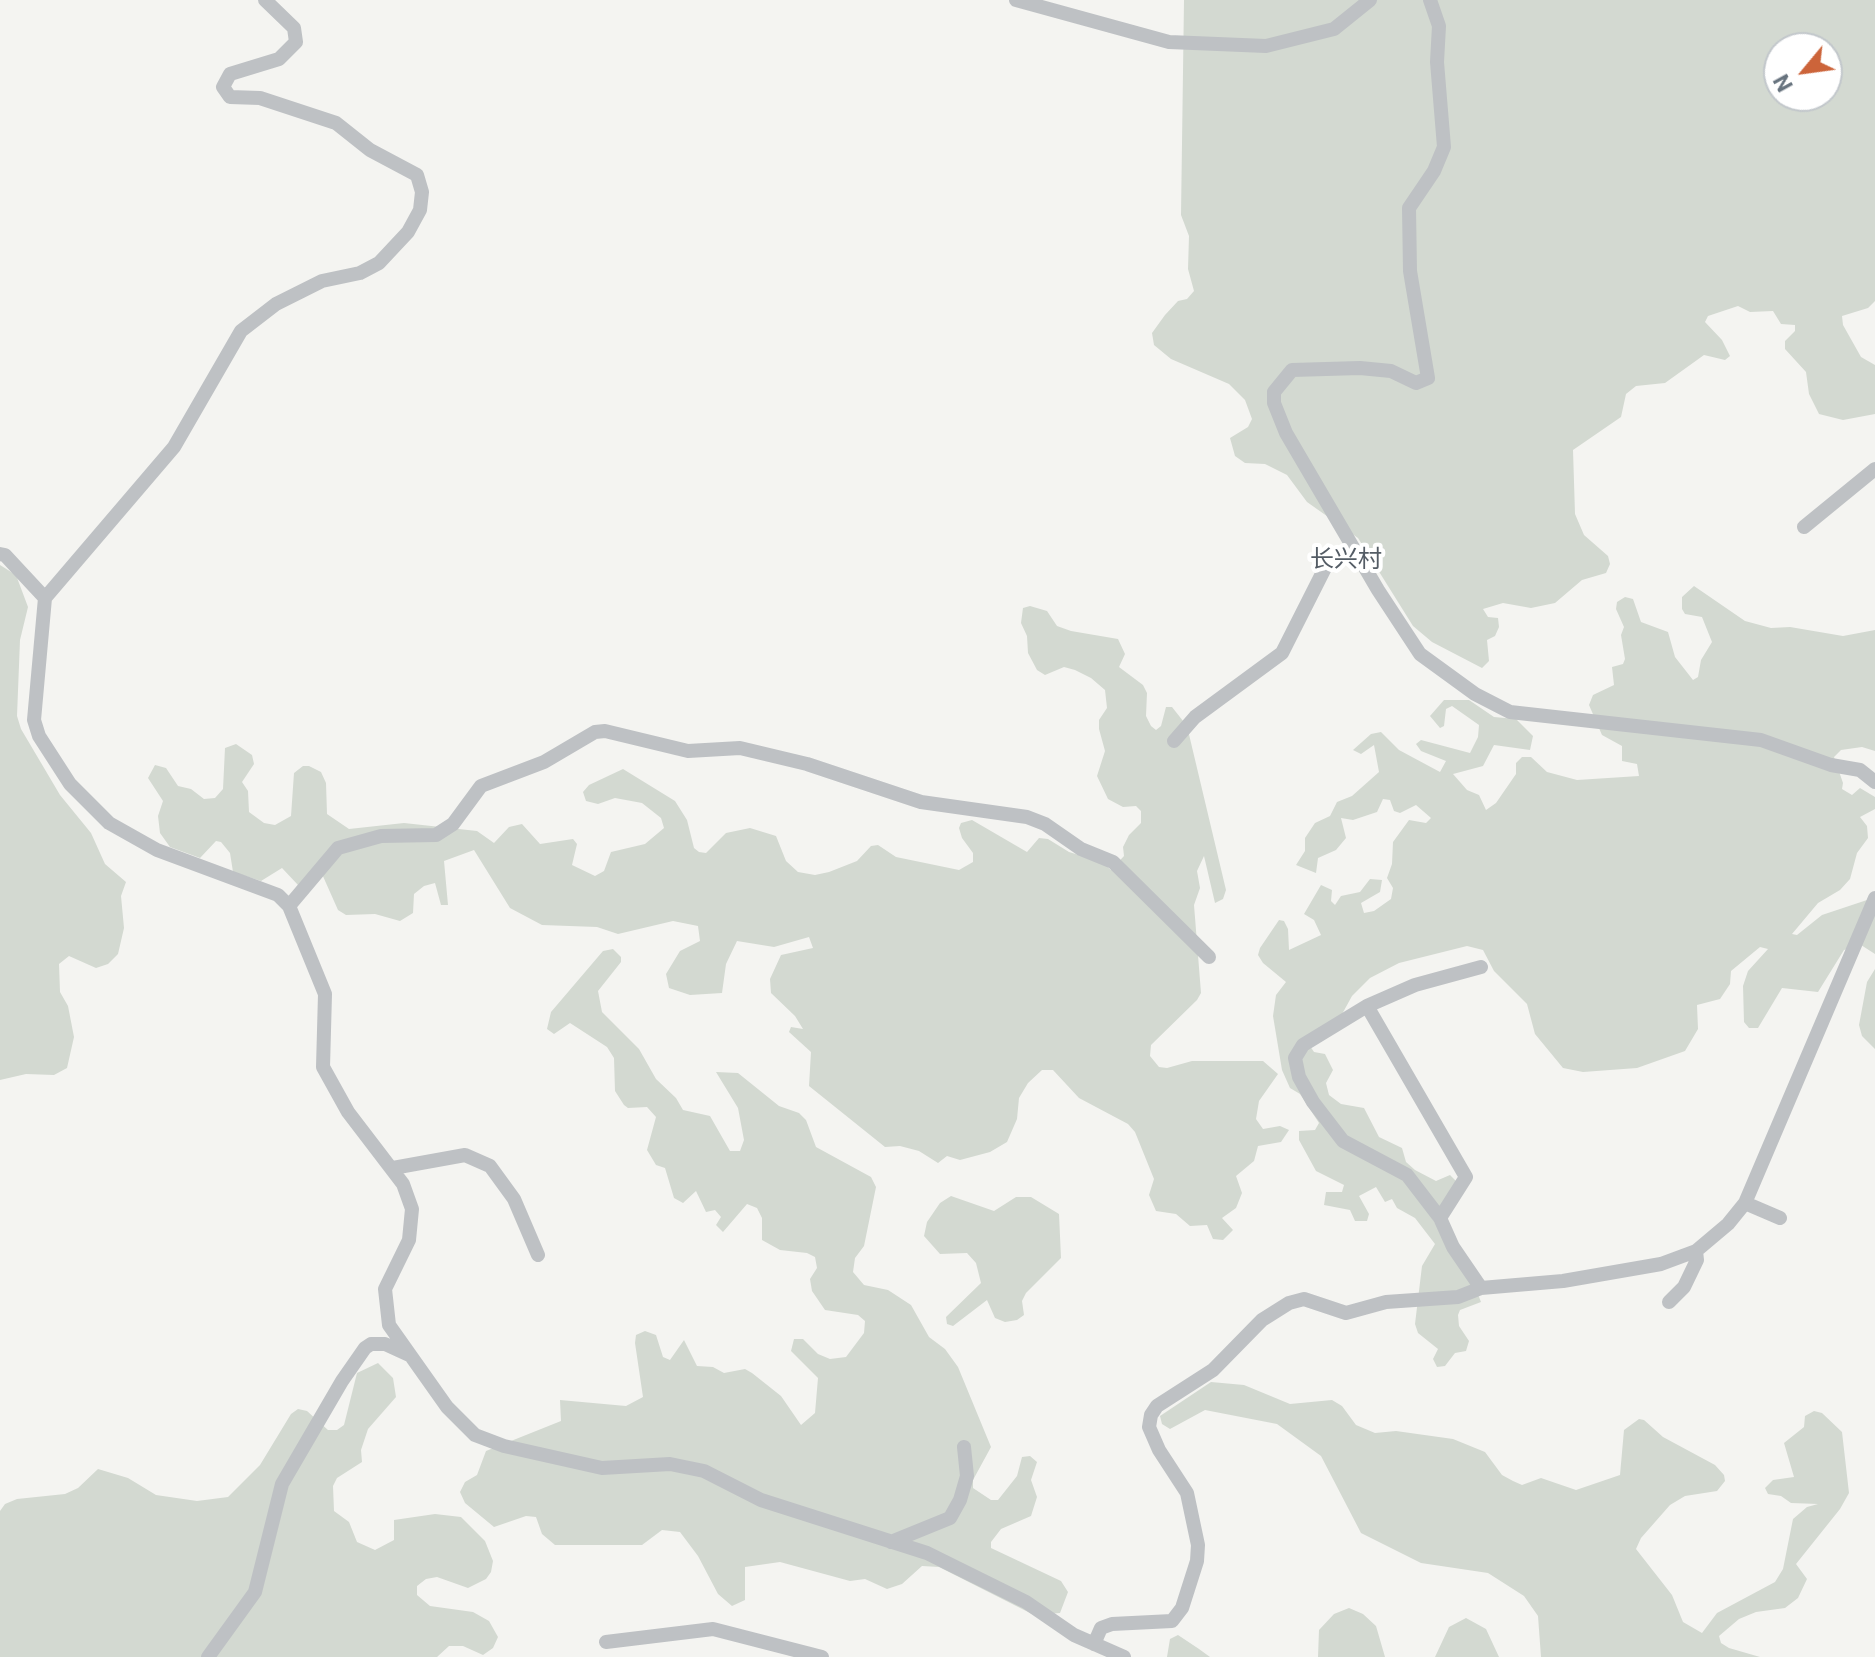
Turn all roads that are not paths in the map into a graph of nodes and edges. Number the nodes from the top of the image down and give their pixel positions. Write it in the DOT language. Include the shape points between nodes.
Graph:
graph roads {
  1 [pos="265,0"];
  2 [pos="1016,0"];
  3 [pos="1370,0"];
  4 [pos="1430,0"];
  5 [pos="1875,469"];
  6 [pos="1804,527"];
  7 [pos="1356,552"];
  8 [pos="0,554"];
  9 [pos="45,598"];
  10 [pos="1174,741"];
  11 [pos="1873,779"];
  12 [pos="1875,898"];
  13 [pos="289,906"];
  14 [pos="1209,957"];
  15 [pos="1481,967"];
  16 [pos="1367,1006"];
  17 [pos="393,1168"];
  18 [pos="1745,1203"];
  19 [pos="1440,1218"];
  20 [pos="1780,1218"];
  21 [pos="1696,1251"];
  22 [pos="538,1255"];
  23 [pos="1481,1288"];
  24 [pos="1669,1302"];
  25 [pos="411,1356"];
  26 [pos="964,1447"];
  27 [pos="891,1542"];
  28 [pos="606,1642"];
  29 [pos="1094,1644"];
  30 [pos="208,1657"];
  31 [pos="822,1657"];
  32 [pos="1124,1657"];
  1 -- 9 [label="street" via="294,28 296,42 279,59 230,74 223,87 230,97 260,98 336,123 370,150 417,175 420,210 379,263 322,281 276,304 241,331 174,447"];
  2 -- 3 [label="street" via="1169,42 1266,46 1334,29"];
  4 -- 7 [label="street" via="1439,26 1444,147 1409,208 1410,271 1428,378 1416,383 1391,371 1360,368 1292,370 1274,392 1286,433"];
  5 -- 6 [label="street"];
  7 -- 10 [label="street" via="1330,558 1282,653 1195,717"];
  7 -- 11 [label="street" via="1420,654 1510,712 1761,740 1860,770"];
  8 -- 9 [label="street"];
  9 -- 13 [label="street" via="34,720 70,784 109,823 157,850 278,895"];
  12 -- 18 [label="street"];
  13 -- 14 [label="street" via="338,848 381,836 436,835 453,824 481,786 605,731 688,751 740,748 921,802 1027,817 1113,862"];
  13 -- 17 [label="street" via="325,994 323,1067 348,1112"];
  15 -- 16 [label="street" via="1415,985"];
  16 -- 19 [label="street" via="1466,1177"];
  16 -- 19 [label="street" via="1303,1045 1295,1058 1299,1077 1343,1141 1407,1175"];
  17 -- 22 [label="street" via="465,1155 490,1166 514,1199"];
  17 -- 25 [label="street" via="412,1209 409,1240 385,1289 386,1305 389,1325"];
  18 -- 20 [label="street"];
  18 -- 21 [label="street"];
  19 -- 23 [label="street"];
  21 -- 23 [label="street" via="1661,1264 1563,1281"];
  21 -- 24 [label="street" via="1684,1287"];
  23 -- 29 [label="street" via="1458,1297 1386,1302 1346,1313 1304,1299 1289,1303 1262,1320 1213,1370 1157,1406 1149,1427 1187,1493 1198,1545 1191,1586 1172,1621 1112,1624 1101,1628"];
  25 -- 27 [label="street" via="447,1407 475,1435 602,1468 670,1464 704,1471 761,1500"];
  25 -- 30 [label="street" via="385,1344 365,1348 282,1484 255,1592"];
  26 -- 27 [label="street" via="967,1476 950,1518"];
  27 -- 29 [label="street" via="927,1553 1026,1602"];
  28 -- 31 [label="street" via="713,1629"];
  29 -- 32 [label="street"];
}
